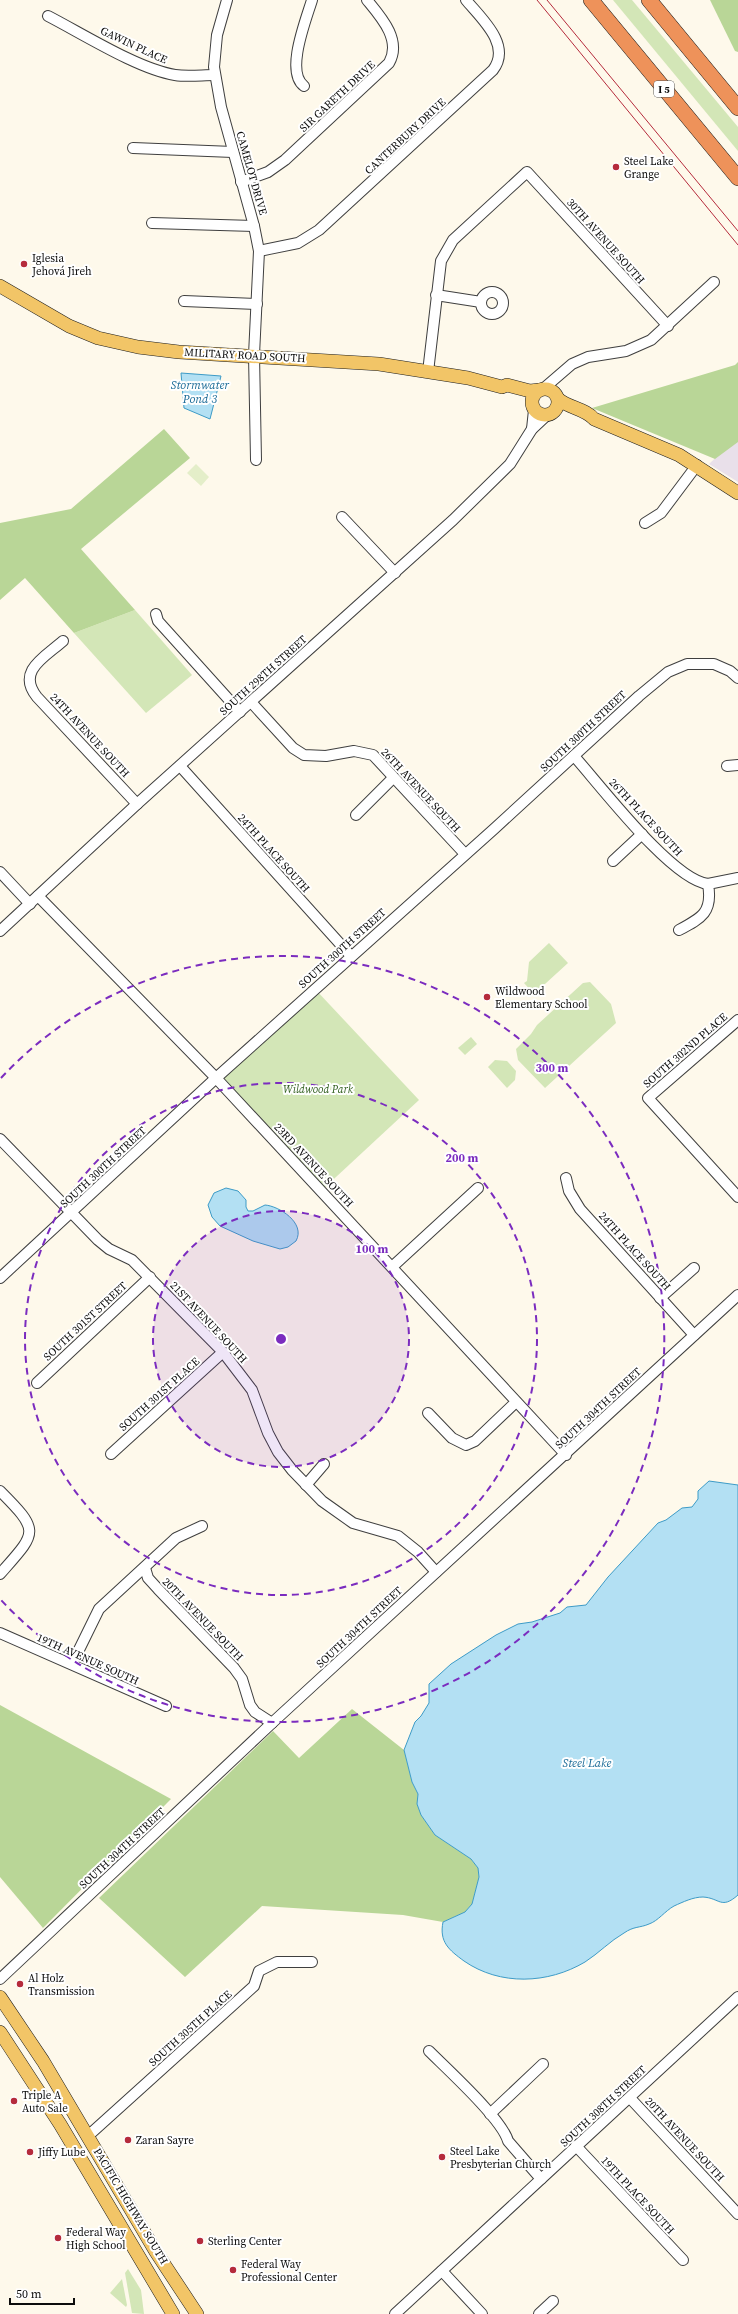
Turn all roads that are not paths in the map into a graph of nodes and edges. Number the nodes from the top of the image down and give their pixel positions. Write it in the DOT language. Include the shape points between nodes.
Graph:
graph roads {
  1 [pos="227,0"];
  2 [pos="312,0"];
  3 [pos="367,0"];
  4 [pos="466,0"];
  5 [pos="591,0"];
  6 [pos="649,0"];
  7 [pos="48,16"];
  8 [pos="215,75"];
  9 [pos="304,86"];
  10 [pos="738,108"];
  11 [pos="133,148"];
  12 [pos="233,152"];
  13 [pos="738,178"];
  14 [pos="241,182"];
  15 [pos="152,223"];
  16 [pos="254,226"];
  17 [pos="259,251"];
  18 [pos="714,282"];
  19 [pos="0,286"];
  20 [pos="436,296"];
  21 [pos="184,301"];
  22 [pos="481,302"];
  23 [pos="257,304"];
  24 [pos="668,326"];
  25 [pos="254,355"];
  26 [pos="428,372"];
  27 [pos="558,377"];
  28 [pos="502,387"];
  29 [pos="541,389"];
  30 [pos="557,397"];
  31 [pos="541,411"];
  32 [pos="594,420"];
  33 [pos="256,460"];
  34 [pos="698,466"];
  35 [pos="738,493"];
  36 [pos="342,517"];
  37 [pos="645,523"];
  38 [pos="395,573"];
  39 [pos="156,614"];
  40 [pos="63,641"];
  41 [pos="738,678"];
  42 [pos="251,702"];
  43 [pos="240,712"];
  44 [pos="574,756"];
  45 [pos="738,764"];
  46 [pos="180,766"];
  47 [pos="727,766"];
  48 [pos="393,778"];
  49 [pos="137,804"];
  50 [pos="356,815"];
  51 [pos="642,834"];
  52 [pos="465,854"];
  53 [pos="614,861"];
  54 [pos="0,872"];
  55 [pos="738,878"];
  56 [pos="708,884"];
  57 [pos="38,896"];
  58 [pos="30,904"];
  59 [pos="679,930"];
  60 [pos="0,931"];
  61 [pos="351,956"];
  62 [pos="738,1020"];
  63 [pos="216,1078"];
  64 [pos="0,1139"];
  65 [pos="566,1178"];
  66 [pos="478,1188"];
  67 [pos="738,1198"];
  68 [pos="72,1213"];
  69 [pos="392,1267"];
  70 [pos="694,1268"];
  71 [pos="150,1277"];
  72 [pos="0,1278"];
  73 [pos="738,1296"];
  74 [pos="660,1298"];
  75 [pos="694,1335"];
  76 [pos="223,1352"];
  77 [pos="37,1383"];
  78 [pos="516,1402"];
  79 [pos="428,1413"];
  80 [pos="112,1454"];
  81 [pos="566,1455"];
  82 [pos="324,1464"];
  83 [pos="306,1485"];
  84 [pos="0,1491"];
  85 [pos="202,1526"];
  86 [pos="145,1568"];
  87 [pos="436,1572"];
  88 [pos="0,1574"];
  89 [pos="0,1633"];
  90 [pos="72,1664"];
  91 [pos="166,1706"];
  92 [pos="272,1723"];
  93 [pos="312,1962"];
  94 [pos="0,1979"];
  95 [pos="0,1997"];
  96 [pos="738,1997"];
  97 [pos="0,2032"];
  98 [pos="428,2050"];
  99 [pos="543,2064"];
  100 [pos="630,2098"];
  101 [pos="490,2114"];
  102 [pos="89,2135"];
  103 [pos="576,2146"];
  104 [pos="541,2179"];
  105 [pos="738,2214"];
  106 [pos="683,2260"];
  107 [pos="442,2271"];
  108 [pos="553,2301"];
  109 [pos="173,2314"];
  110 [pos="197,2314"];
  111 [pos="395,2314"];
  112 [pos="482,2314"];
  113 [pos="540,2314"];
  1 -- 8 [label="street, CAMELOT DRIVE" via="216,44"];
  2 -- 9 [label="street" via="296,64 297,78"];
  3 -- 14 [label="street, SIR GARETH DRIVE" via="383,21 391,38 392,54 389,63 285,160 262,175"];
  4 -- 17 [label="street, CANTERBURY DRIVE" via="498,43 500,58 493,70 319,230 298,243"];
  5 -- 13 [label="highway, I 5"];
  6 -- 10 [label="highway"];
  7 -- 8 [label="street, GAWIN PLACE" via="136,62 159,71 182,76"];
  8 -- 12 [label="street, CAMELOT DRIVE"];
  11 -- 12 [label="street"];
  12 -- 14 [label="street, CAMELOT DRIVE"];
  14 -- 16 [label="street, CAMELOT DRIVE"];
  15 -- 16 [label="street"];
  16 -- 17 [label="street, CAMELOT DRIVE"];
  17 -- 23 [label="street, CAMELOT DRIVE"];
  18 -- 24 [label="street"];
  19 -- 25 [label="main road, MILITARY ROAD SOUTH" via="58,321 98,338 155,350"];
  20 -- 22 [label="street"];
  20 -- 24 [label="street, 30TH AVENUE SOUTH" via="441,261 453,240 528,172"];
  20 -- 26 [label="street"];
  21 -- 23 [label="street"];
  23 -- 25 [label="street, CAMELOT DRIVE"];
  24 -- 27 [label="street" via="644,344 626,351 588,357 572,364"];
  25 -- 26 [label="main road, MILITARY ROAD SOUTH" via="379,364"];
  25 -- 33 [label="street, CAMELOT DRIVE"];
  26 -- 28 [label="main road, MILITARY ROAD SOUTH" via="468,378"];
  27 -- 29 [label="street"];
  27 -- 30 [label="street"];
  28 -- 29 [label="main road, MILITARY ROAD SOUTH" via="507,385 530,391"];
  28 -- 31 [label="main road, MILITARY ROAD SOUTH" via="505,392 522,397"];
  29 -- 30 [label="main road" via="550,390"];
  29 -- 31 [label="main road" via="532,398"];
  30 -- 31 [label="main road" via="557,408"];
  30 -- 32 [label="main road, MILITARY ROAD SOUTH" via="572,409 590,414"];
  31 -- 32 [label="main road, MILITARY ROAD SOUTH" via="561,413 587,421"];
  31 -- 38 [label="street, SOUTH 298TH STREET" via="517,455 498,477"];
  32 -- 34 [label="main road, MILITARY ROAD SOUTH" via="658,445"];
  34 -- 35 [label="main road, MILITARY ROAD SOUTH"];
  34 -- 37 [label="street" via="661,513"];
  36 -- 38 [label="street"];
  38 -- 42 [label="street, SOUTH 298TH STREET"];
  39 -- 43 [label="street" via="158,621"];
  40 -- 49 [label="street, 24TH AVENUE SOUTH" via="33,669 28,680 31,688"];
  41 -- 44 [label="street, SOUTH 300TH STREET" via="730,671 714,664 687,664 668,672"];
  42 -- 43 [label="street, SOUTH 298TH STREET"];
  42 -- 48 [label="street, 26TH AVENUE SOUTH" via="293,748 304,755 326,756 354,750 373,755"];
  43 -- 46 [label="street, SOUTH 298TH STREET"];
  44 -- 51 [label="street, 26TH PLACE SOUTH"];
  44 -- 52 [label="street, SOUTH 300TH STREET"];
  45 -- 47 [label="street"];
  46 -- 49 [label="street, SOUTH 298TH STREET"];
  46 -- 61 [label="street, 24TH PLACE SOUTH"];
  48 -- 50 [label="street"];
  48 -- 52 [label="street, 26TH AVENUE SOUTH"];
  49 -- 57 [label="street, SOUTH 298TH STREET"];
  51 -- 53 [label="street"];
  51 -- 56 [label="street, 26TH PLACE SOUTH" via="684,874 693,880"];
  52 -- 61 [label="street, SOUTH 300TH STREET"];
  54 -- 58 [label="street"];
  55 -- 56 [label="street"];
  56 -- 59 [label="street" via="708,908 697,920"];
  57 -- 58 [label="street, SOUTH 298TH STREET"];
  57 -- 63 [label="street, 23RD AVENUE SOUTH"];
  58 -- 60 [label="street, SOUTH 298TH STREET"];
  61 -- 63 [label="street, SOUTH 300TH STREET"];
  62 -- 67 [label="street, SOUTH 302ND PLACE" via="648,1098"];
  63 -- 68 [label="street, SOUTH 300TH STREET"];
  63 -- 69 [label="street, 23RD AVENUE SOUTH"];
  64 -- 68 [label="street, 21ST AVENUE SOUTH"];
  65 -- 74 [label="street, 24TH PLACE SOUTH" via="569,1192 577,1205"];
  66 -- 69 [label="street"];
  68 -- 71 [label="street, 21ST AVENUE SOUTH" via="109,1249 132,1260"];
  68 -- 72 [label="street, SOUTH 300TH STREET"];
  69 -- 78 [label="street, 23RD AVENUE SOUTH"];
  70 -- 74 [label="street"];
  71 -- 76 [label="street, 21ST AVENUE SOUTH"];
  71 -- 77 [label="street, SOUTH 301ST STREET"];
  73 -- 75 [label="street, SOUTH 304TH STREET"];
  74 -- 75 [label="street, 24TH PLACE SOUTH"];
  75 -- 81 [label="street, SOUTH 304TH STREET"];
  76 -- 80 [label="street, SOUTH 301ST PLACE"];
  76 -- 83 [label="street, 21ST AVENUE SOUTH" via="252,1390 278,1452"];
  78 -- 79 [label="street" via="475,1441 466,1445 452,1438"];
  78 -- 81 [label="street, 23RD AVENUE SOUTH"];
  81 -- 87 [label="street, SOUTH 304TH STREET"];
  82 -- 83 [label="street"];
  83 -- 87 [label="street, 21ST AVENUE SOUTH" via="344,1518 360,1526 398,1536 418,1552"];
  84 -- 88 [label="street" via="24,1515 30,1527 30,1535 25,1545"];
  85 -- 86 [label="street" via="176,1538"];
  86 -- 90 [label="street" via="99,1609"];
  86 -- 92 [label="street, 20TH AVENUE SOUTH" via="148,1578 234,1668 242,1679 250,1705 255,1712"];
  87 -- 92 [label="street, SOUTH 304TH STREET"];
  89 -- 90 [label="street, 19TH AVENUE SOUTH"];
  90 -- 91 [label="street, 19TH AVENUE SOUTH"];
  92 -- 94 [label="street, SOUTH 304TH STREET"];
  93 -- 102 [label="street, SOUTH 305TH PLACE" via="277,1962 259,1971 254,1986"];
  95 -- 102 [label="main road, PACIFIC HIGHWAY SOUTH"];
  96 -- 100 [label="street, SOUTH 308TH STREET"];
  97 -- 109 [label="main road, PACIFIC HIGHWAY SOUTH" via="56,2119"];
  98 -- 101 [label="street"];
  99 -- 101 [label="street"];
  100 -- 103 [label="street, SOUTH 308TH STREET"];
  100 -- 105 [label="street, 20TH AVENUE SOUTH"];
  101 -- 104 [label="street" via="506,2133 508,2141"];
  102 -- 110 [label="main road, PACIFIC HIGHWAY SOUTH" via="156,2252"];
  103 -- 104 [label="street, SOUTH 308TH STREET"];
  103 -- 106 [label="street, 19TH PLACE SOUTH"];
  104 -- 107 [label="street, SOUTH 308TH STREET"];
  107 -- 111 [label="street, SOUTH 308TH STREET"];
  107 -- 112 [label="street"];
  108 -- 113 [label="street"];
}
